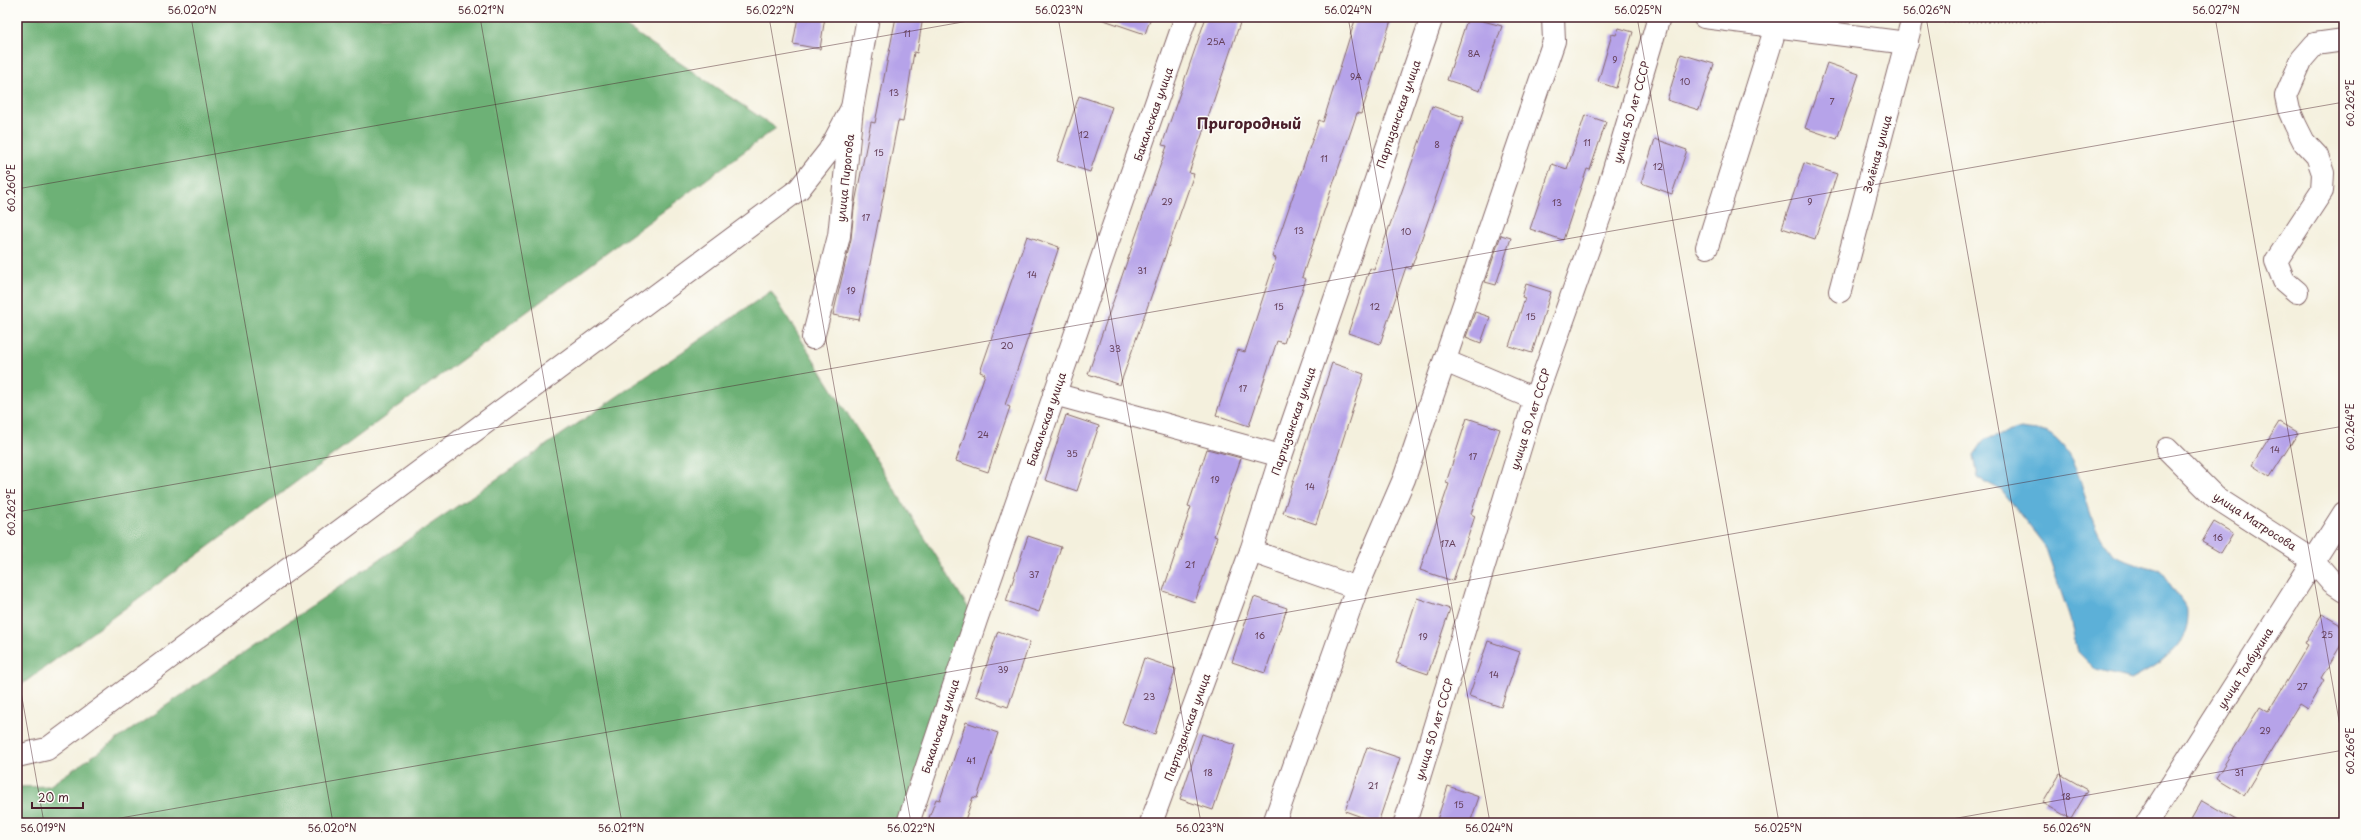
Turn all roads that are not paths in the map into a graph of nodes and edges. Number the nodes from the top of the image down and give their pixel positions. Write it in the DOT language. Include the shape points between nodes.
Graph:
graph roads {
  1 [pos="868,17"];
  2 [pos="1186,17"];
  3 [pos="1432,17"];
  4 [pos="1553,17"];
  5 [pos="1659,17"];
  6 [pos="1704,17"];
  7 [pos="1777,22"];
  8 [pos="1910,28"];
  9 [pos="2344,40"];
  10 [pos="852,108"];
  11 [pos="1707,247"];
  12 [pos="1840,291"];
  13 [pos="2297,292"];
  14 [pos="813,338"];
  15 [pos="1445,361"];
  16 [pos="1054,394"];
  17 [pos="1535,399"];
  18 [pos="2167,449"];
  19 [pos="1281,456"];
  20 [pos="2344,513"];
  21 [pos="1251,551"];
  22 [pos="2313,560"];
  23 [pos="1357,588"];
  24 [pos="2344,590"];
  25 [pos="17,756"];
  26 [pos="908,823"];
  27 [pos="1151,823"];
  28 [pos="1274,823"];
  29 [pos="1405,823"];
  30 [pos="2147,823"];
  1 -- 10 [label="street, улица Пирогова"];
  2 -- 16 [label="street, Бакальская улица"];
  3 -- 19 [label="street, Партизанская улица"];
  4 -- 15 [label="street" via="1554,41"];
  5 -- 17 [label="street, улица 50 лет СССР" via="1601,213"];
  6 -- 7 [label="street"];
  7 -- 8 [label="street"];
  7 -- 11 [label="street"];
  8 -- 12 [label="street, Зелёная улица"];
  9 -- 13 [label="street" via="2315,44 2302,59 2286,96 2295,124 2304,142 2316,156 2323,174 2322,191 2276,261 2284,281"];
  10 -- 14 [label="street, улица Пирогова" via="839,236"];
  10 -- 25 [label="street" via="829,151 799,189 47,749"];
  15 -- 17 [label="street"];
  15 -- 23 [label="street" via="1404,479"];
  16 -- 19 [label="street"];
  16 -- 26 [label="street, Бакальская улица"];
  17 -- 29 [label="street, улица 50 лет СССР"];
  18 -- 22 [label="street, улица Матросова" via="2215,497"];
  19 -- 21 [label="street, Партизанская улица"];
  20 -- 22 [label="street, улица Толбухина"];
  21 -- 23 [label="street"];
  21 -- 27 [label="street, Партизанская улица"];
  22 -- 24 [label="street, улица Матросова" via="2332,582"];
  22 -- 30 [label="street, улица Толбухина"];
  23 -- 28 [label="street"];
}
